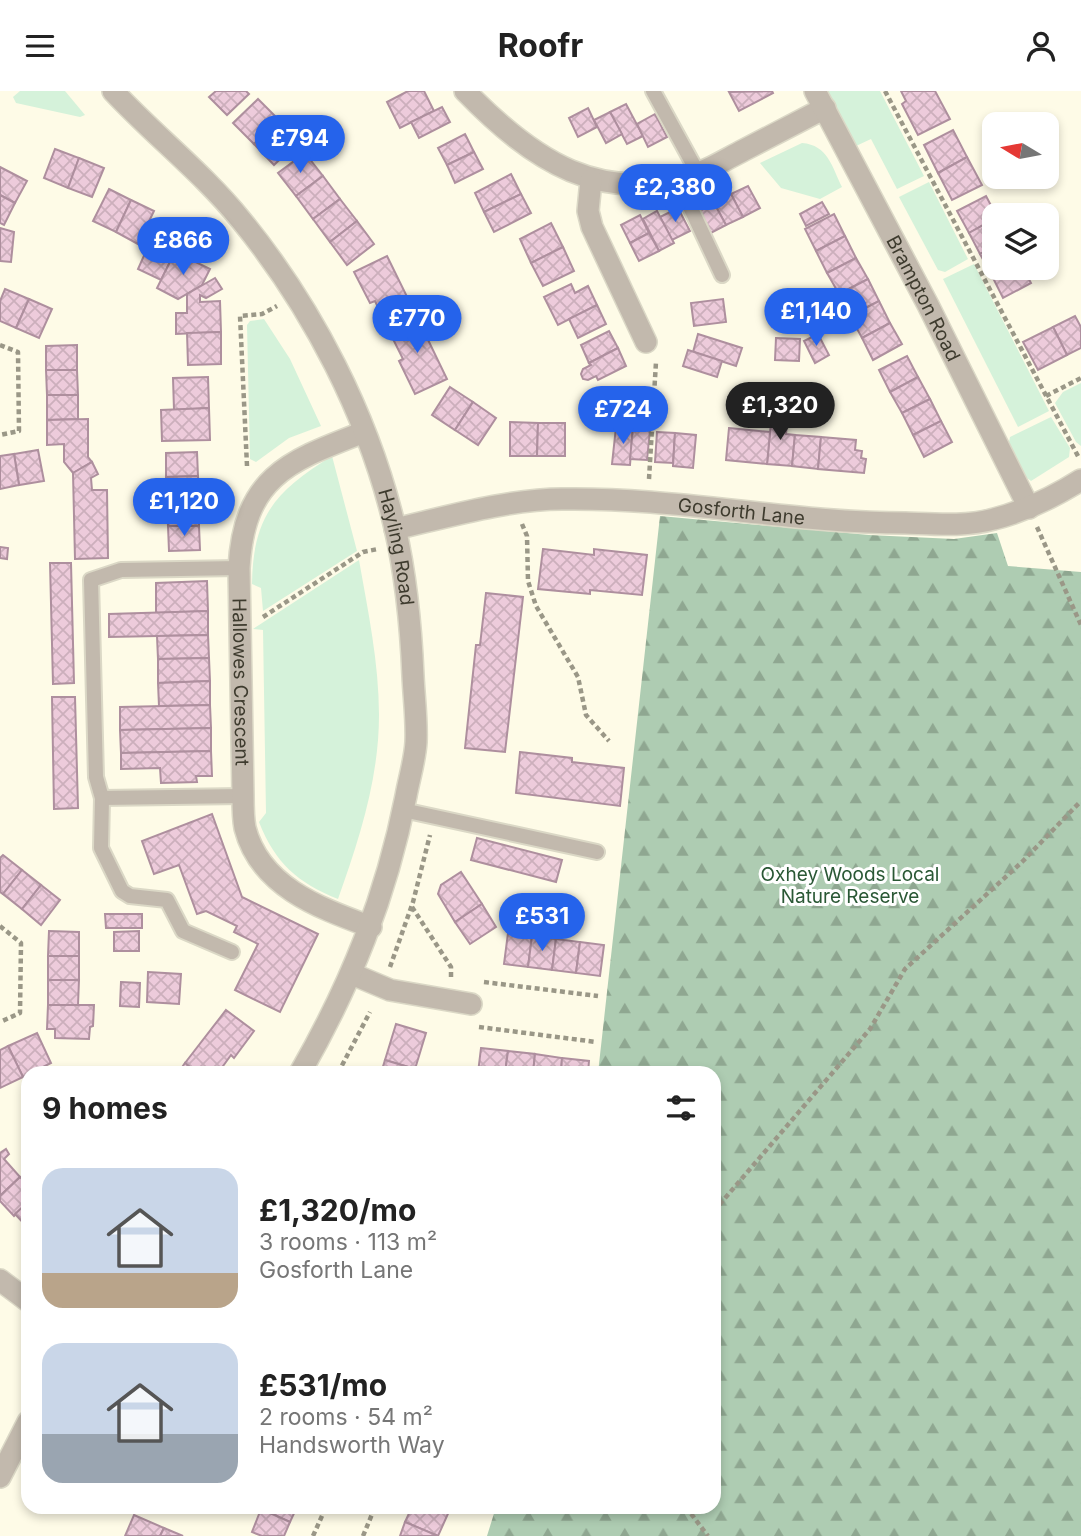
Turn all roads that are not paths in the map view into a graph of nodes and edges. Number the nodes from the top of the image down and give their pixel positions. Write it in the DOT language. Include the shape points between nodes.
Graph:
graph roads {
  1 [pos="113,91"];
  2 [pos="465,91"];
  3 [pos="653,91"];
  4 [pos="820,100"];
  5 [pos="687,176"];
  6 [pos="592,180"];
  7 [pos="722,275"];
  8 [pos="646,342"];
  9 [pos="365,432"];
  10 [pos="1081,481"];
  11 [pos="1029,508"];
  12 [pos="396,537"];
  13 [pos="239,568"];
  14 [pos="243,796"];
  15 [pos="102,798"];
  16 [pos="403,810"];
  17 [pos="597,852"];
  18 [pos="371,927"];
  19 [pos="232,953"];
  20 [pos="352,974"];
  21 [pos="471,1004"];
  22 [pos="304,1066"];
  23 [pos="0,1280"];
  24 [pos="21,1296"];
  25 [pos="21,1436"];
  26 [pos="0,1477"];
  1 -- 9 [label="street, Hayling Road" via="240,219 331,356"];
  2 -- 6 [label="street" via="522,144"];
  3 -- 5 [label="lane"];
  4 -- 5 [label="street"];
  4 -- 11 [label="street, Brampton Road"];
  5 -- 6 [label="street" via="651,183"];
  5 -- 7 [label="lane"];
  6 -- 8 [label="street" via="588,211 592,227"];
  9 -- 12 [label="street, Hayling Road"];
  9 -- 13 [label="street, Hallowes Crescent" via="311,453 268,481 245,526"];
  10 -- 11 [label="street, Gosforth Lane"];
  11 -- 12 [label="street, Gosforth Lane" via="970,524 864,523 648,501 559,498 515,504"];
  12 -- 16 [label="street, Hayling Road" via="411,632 416,743"];
  13 -- 14 [label="street, Hallowes Crescent"];
  13 -- 15 [label="lane" via="121,570 91,580 96,777"];
  14 -- 15 [label="lane"];
  14 -- 18 [label="street, Hallowes Crescent" via="244,826 251,845 274,879 296,895"];
  15 -- 19 [label="lane" via="101,848 122,891 167,900 183,931"];
  16 -- 17 [label="lane"];
  16 -- 18 [label="street, Hayling Road"];
  18 -- 20 [label="street, Hayling Road"];
  20 -- 21 [label="street" via="390,990"];
  20 -- 22 [label="street, Hayling Road"];
  23 -- 24 [label="street"];
  25 -- 26 [label="street"];
}
